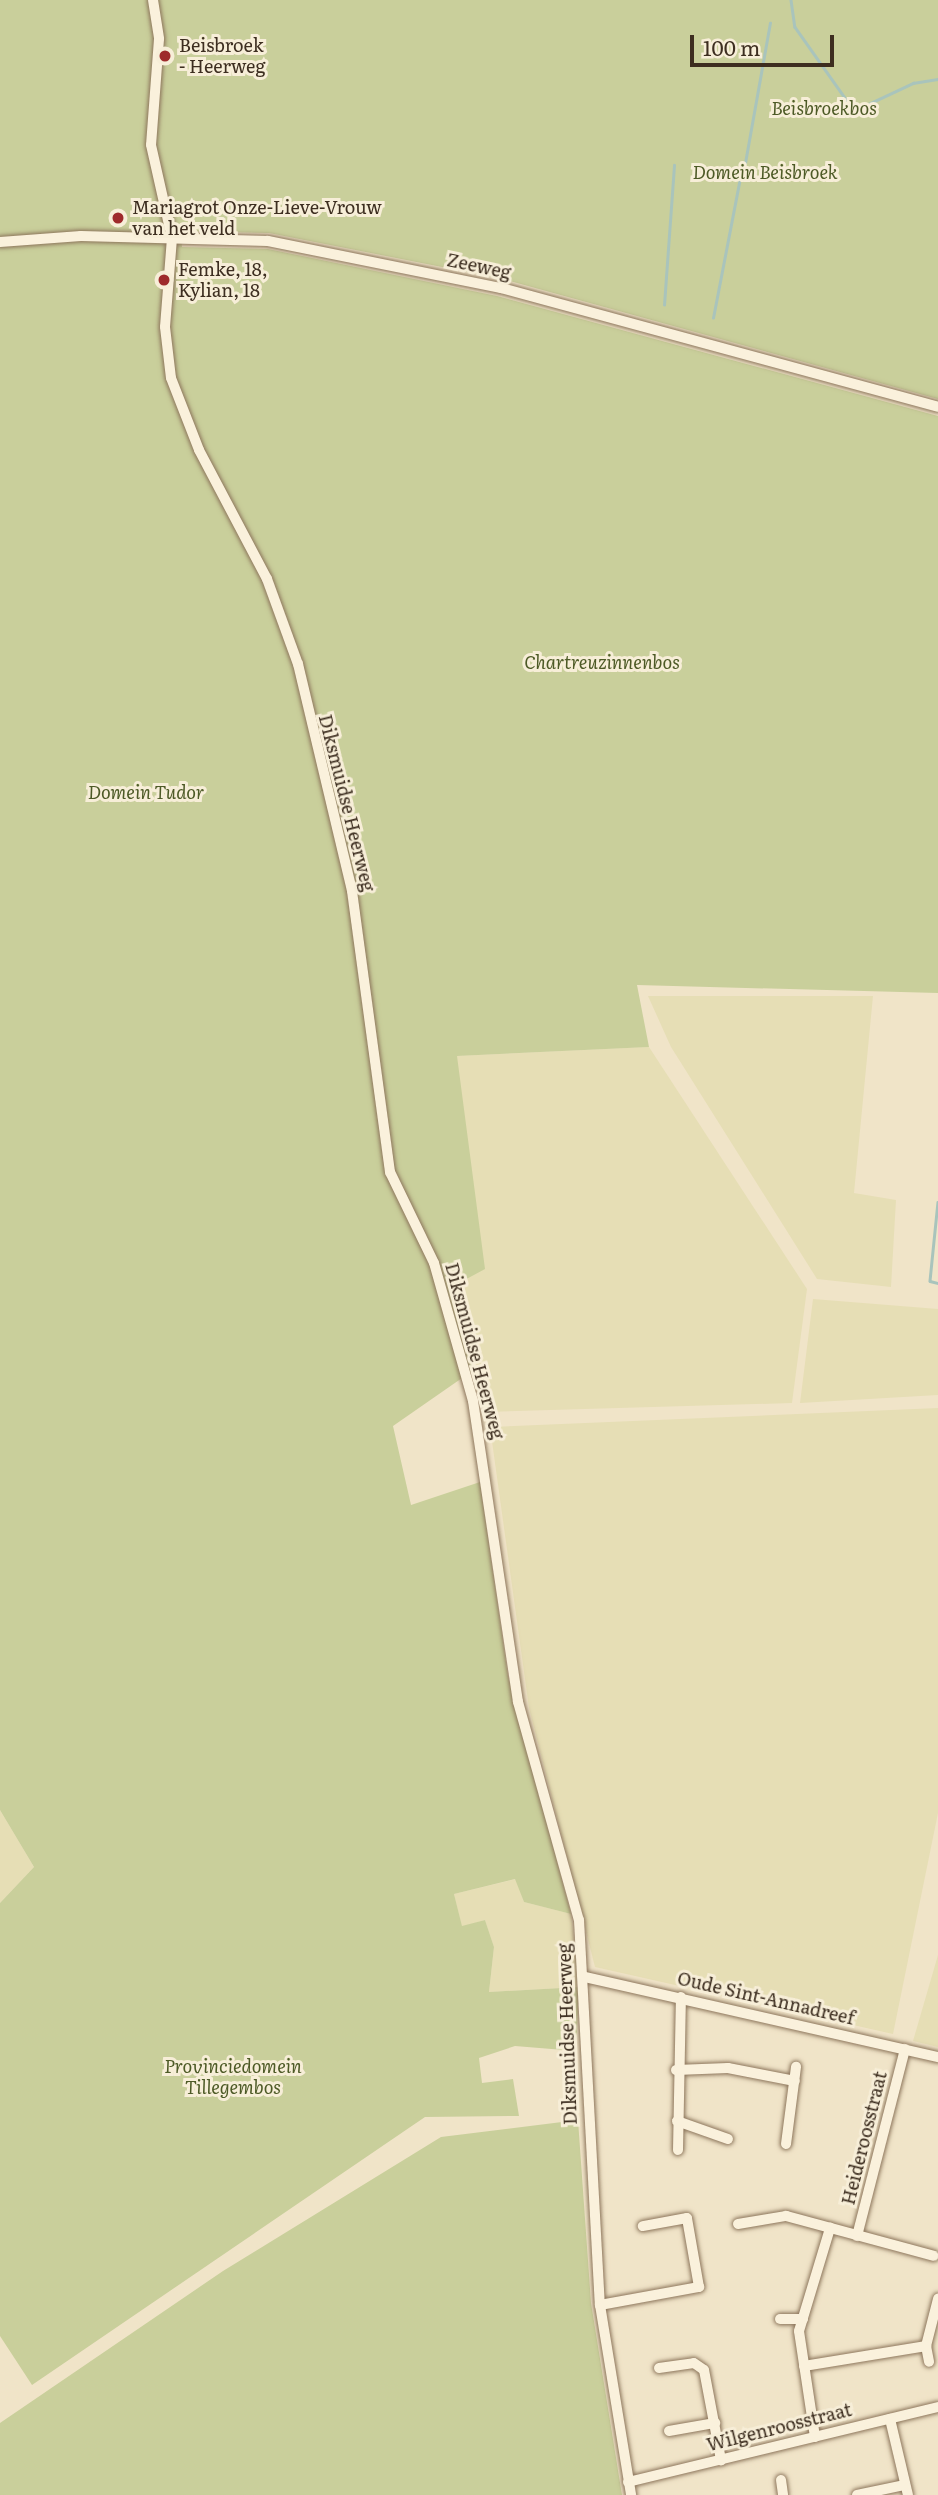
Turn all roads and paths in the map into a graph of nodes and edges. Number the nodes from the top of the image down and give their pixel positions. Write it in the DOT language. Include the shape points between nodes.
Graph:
graph roads {
  1 [pos="153,0"];
  2 [pos="172,238"];
  3 [pos="0,242"];
  4 [pos="938,407"];
  5 [pos="585,1977"];
  6 [pos="681,1997"];
  7 [pos="905,2049"];
  8 [pos="938,2057"];
  9 [pos="796,2067"];
  10 [pos="676,2070"];
  11 [pos="795,2081"];
  12 [pos="677,2122"];
  13 [pos="728,2139"];
  14 [pos="786,2144"];
  15 [pos="678,2150"];
  16 [pos="738,2224"];
  17 [pos="643,2226"];
  18 [pos="830,2228"];
  19 [pos="857,2236"];
  20 [pos="934,2256"];
  21 [pos="938,2299"];
  22 [pos="600,2305"];
  23 [pos="780,2319"];
  24 [pos="803,2319"];
  25 [pos="926,2346"];
  26 [pos="929,2362"];
  27 [pos="804,2366"];
  28 [pos="659,2368"];
  29 [pos="938,2407"];
  30 [pos="890,2419"];
  31 [pos="715,2423"];
  32 [pos="669,2431"];
  33 [pos="815,2437"];
  34 [pos="721,2460"];
  35 [pos="781,2480"];
  36 [pos="628,2482"];
  37 [pos="906,2490"];
  38 [pos="631,2495"];
  39 [pos="783,2495"];
  40 [pos="857,2495"];
  1 -- 2 [label="street, Diksmuidse Heerweg" via="159,39 151,145"];
  2 -- 3 [label="street, Zeeweg"];
  2 -- 4 [label="street, Zeeweg" via="268,241 501,288"];
  2 -- 5 [label="street, Diksmuidse Heerweg" via="165,327 171,378 193,437 267,579 298,664 352,891 390,1172 434,1263 473,1401 518,1702 579,1920"];
  5 -- 6 [label="street, Oude Sint-Annadreef"];
  5 -- 22 [label="street, Diksmuidse Heerweg" via="583,2053"];
  6 -- 7 [label="street, Oude Sint-Annadreef"];
  6 -- 10 [label="street"];
  7 -- 8 [label="street, Oude Sint-Annadreef"];
  7 -- 19 [label="street, Heideroosstraat"];
  9 -- 11 [label="street"];
  10 -- 11 [label="street" via="728,2068"];
  10 -- 12 [label="street"];
  11 -- 14 [label="street"];
  12 -- 13 [label="street"];
  12 -- 15 [label="street"];
  16 -- 18 [label="street" via="778,2216"];
  17 -- 22 [label="street" via="687,2218 699,2287"];
  18 -- 19 [label="street"];
  18 -- 24 [label="street"];
  19 -- 20 [label="street"];
  21 -- 25 [label="street"];
  22 -- 36 [label="street, Diksmuidse Heerweg"];
  23 -- 24 [label="street"];
  24 -- 27 [label="street"];
  25 -- 26 [label="street"];
  25 -- 27 [label="street"];
  27 -- 33 [label="street"];
  28 -- 31 [label="street" via="694,2362 704,2370"];
  29 -- 30 [label="street, Wilgenroosstraat"];
  30 -- 33 [label="street, Wilgenroosstraat"];
  30 -- 37 [label="street"];
  31 -- 32 [label="street"];
  31 -- 34 [label="street"];
  33 -- 34 [label="street, Wilgenroosstraat"];
  34 -- 36 [label="street, Wilgenroosstraat"];
  35 -- 39 [label="street"];
  36 -- 38 [label="street, Diksmuidse Heerweg"];
  37 -- 40 [label="street"];
}
